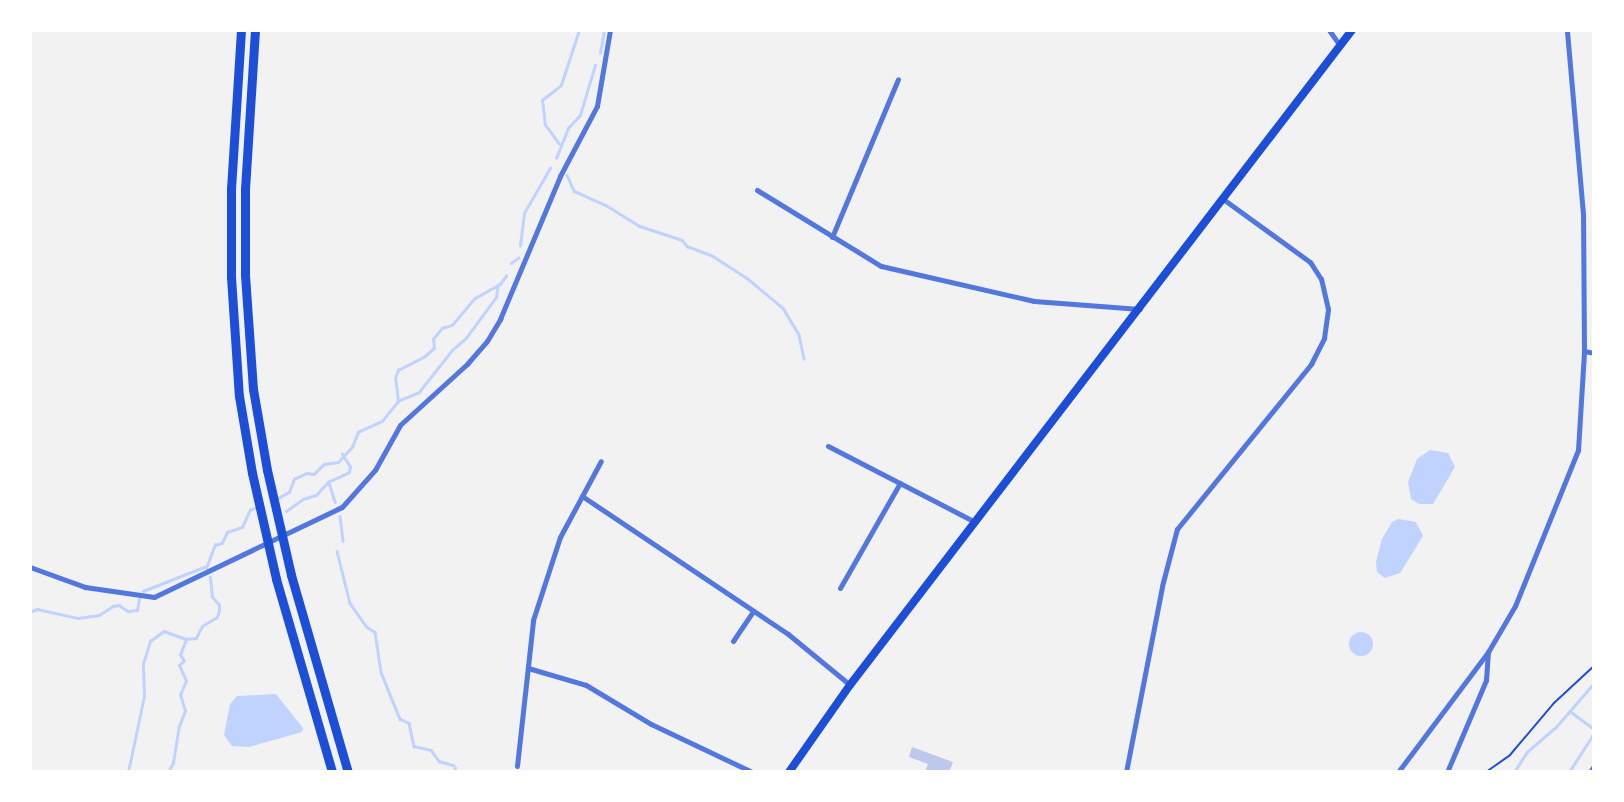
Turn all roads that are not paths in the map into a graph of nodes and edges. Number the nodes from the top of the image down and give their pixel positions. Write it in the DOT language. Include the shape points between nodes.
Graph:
graph roads {
  1 [pos="241,30"];
  2 [pos="255,30"];
  3 [pos="610,30"];
  4 [pos="1329,30"];
  5 [pos="1352,30"];
  6 [pos="1567,30"];
  7 [pos="1339,46"];
  8 [pos="898,79"];
  9 [pos="757,190"];
  10 [pos="1223,199"];
  11 [pos="832,237"];
  12 [pos="1140,309"];
  13 [pos="1584,351"];
  14 [pos="1594,354"];
  15 [pos="828,446"];
  16 [pos="601,461"];
  17 [pos="900,483"];
  18 [pos="582,496"];
  19 [pos="975,522"];
  20 [pos="30,567"];
  21 [pos="840,588"];
  22 [pos="753,611"];
  23 [pos="733,642"];
  24 [pos="1488,652"];
  25 [pos="528,668"];
  26 [pos="850,685"];
  27 [pos="517,766"];
  28 [pos="1594,766"];
  29 [pos="332,772"];
  30 [pos="348,772"];
  31 [pos="752,772"];
  32 [pos="789,772"];
  33 [pos="1126,772"];
  34 [pos="1398,772"];
  35 [pos="1447,772"];
  36 [pos="1590,772"];
  1 -- 29 [label="highway" via="233,135 231,264 245,431 276,579"];
  2 -- 30 [label="highway" via="248,109 245,275 259,428 291,575"];
  3 -- 20 [label="street" via="597,106 560,176 500,319 467,364 401,425 375,470 342,507 154,597 85,587"];
  4 -- 7 [label="street"];
  5 -- 7 [label="main road"];
  6 -- 13 [label="street" via="1583,214"];
  7 -- 10 [label="main road"];
  8 -- 11 [label="street"];
  9 -- 11 [label="street"];
  10 -- 12 [label="main road"];
  10 -- 33 [label="street" via="1310,262 1321,279 1328,309 1324,338 1311,364 1177,529"];
  11 -- 12 [label="street" via="881,266 1034,301"];
  12 -- 19 [label="main road"];
  13 -- 14 [label="street"];
  13 -- 24 [label="street" via="1578,450 1516,606"];
  15 -- 17 [label="street"];
  16 -- 18 [label="street"];
  17 -- 19 [label="street"];
  17 -- 21 [label="street"];
  18 -- 22 [label="street"];
  18 -- 25 [label="street" via="560,537 533,620"];
  19 -- 26 [label="main road"];
  22 -- 23 [label="street"];
  22 -- 26 [label="street"];
  24 -- 34 [label="street"];
  24 -- 35 [label="street" via="1486,680"];
  25 -- 27 [label="street"];
  25 -- 31 [label="street" via="586,685 651,724"];
  26 -- 32 [label="main road"];
  28 -- 36 [label="street"];
}
